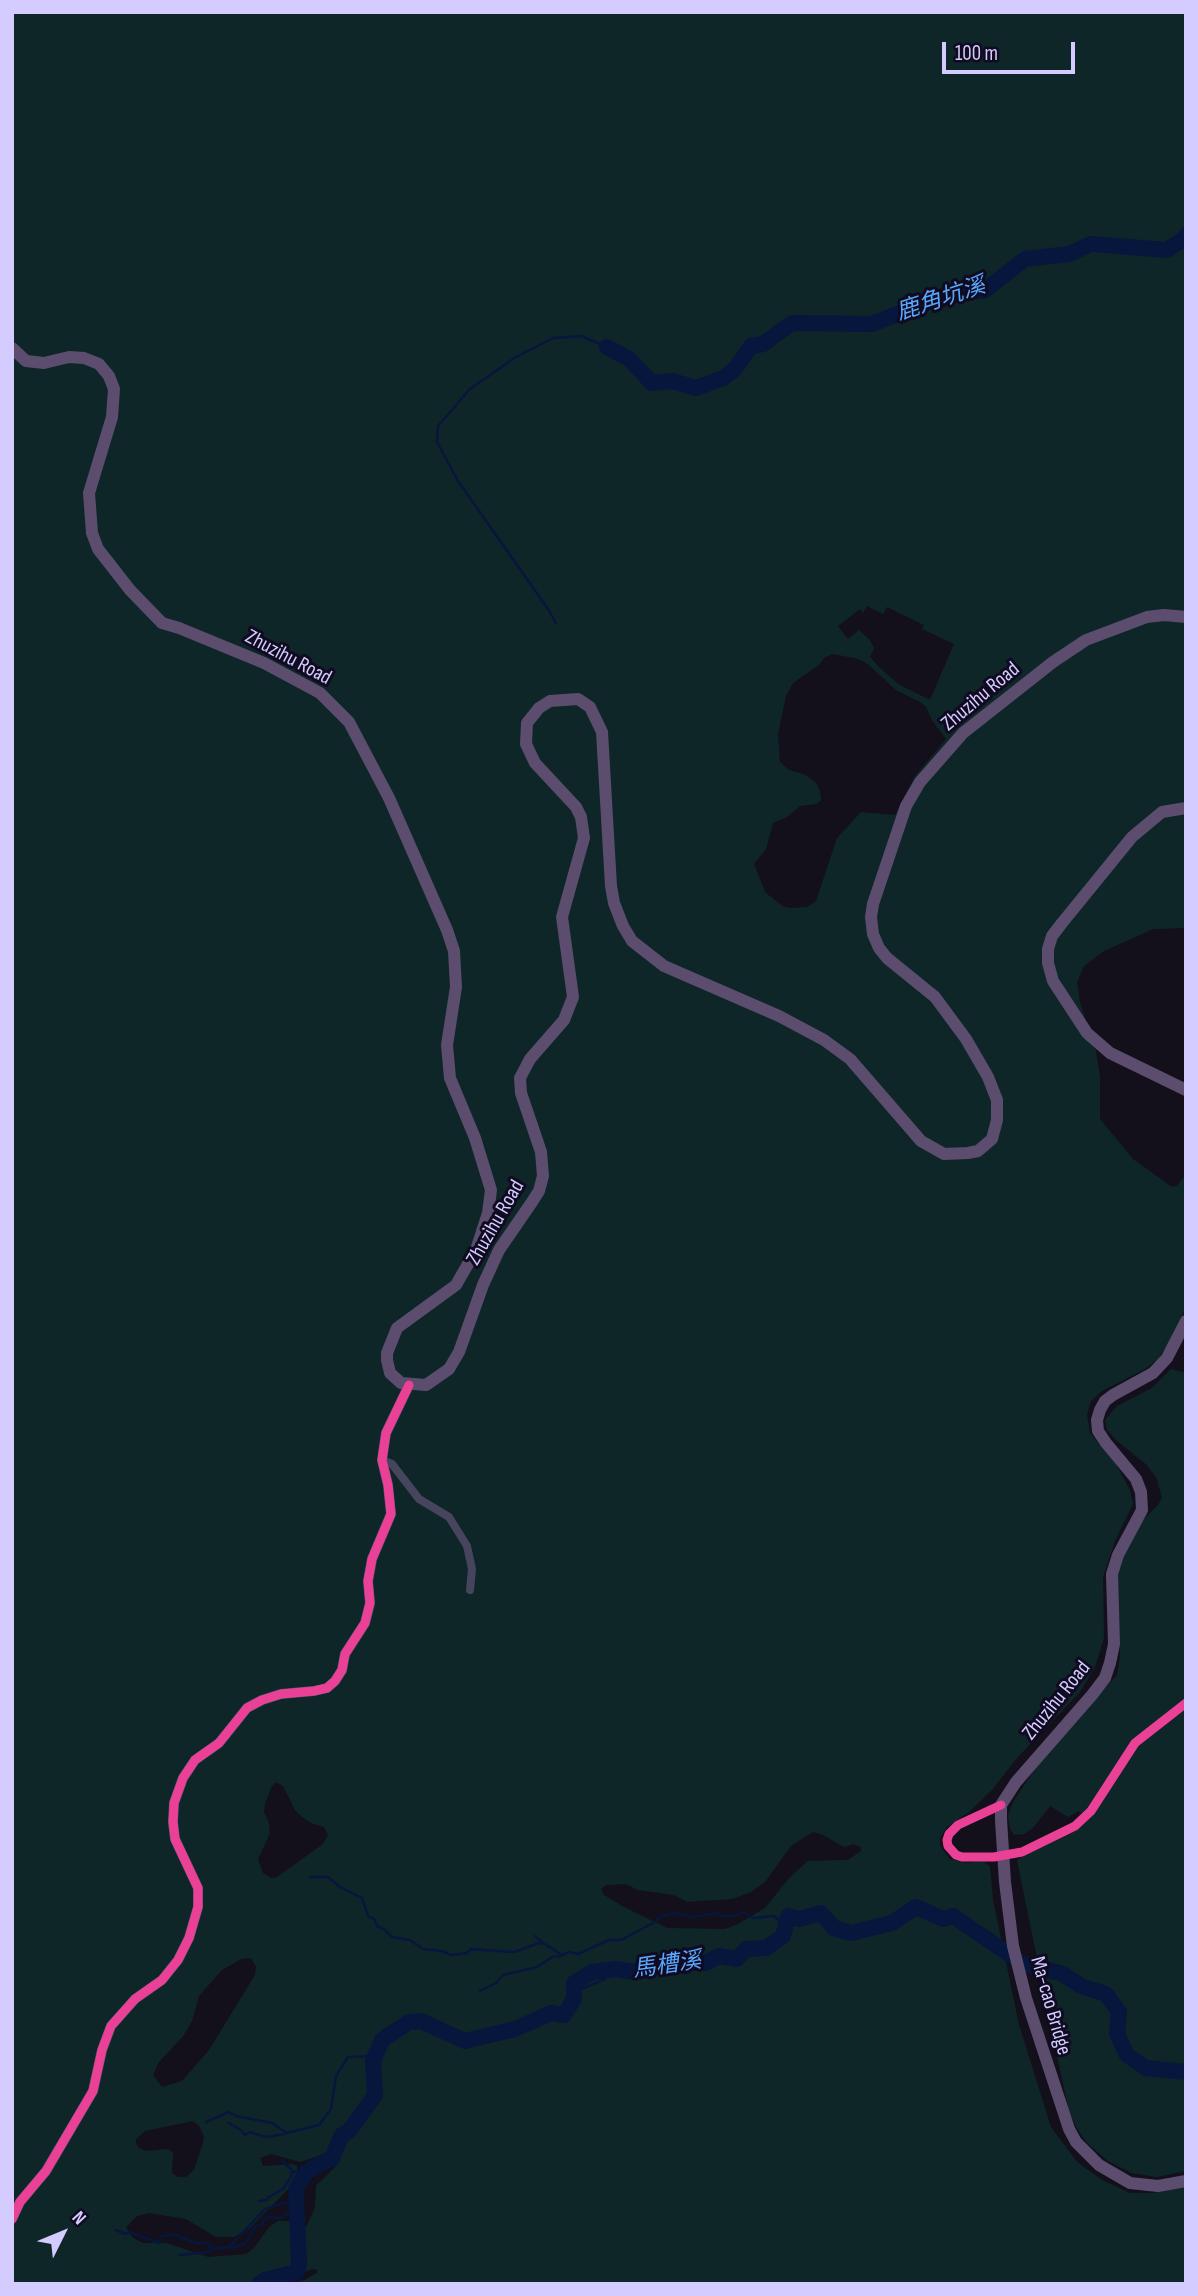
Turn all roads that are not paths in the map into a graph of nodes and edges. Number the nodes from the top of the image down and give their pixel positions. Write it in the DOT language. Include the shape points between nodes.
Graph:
graph roads {
  1 [pos="12,348"];
  2 [pos="1186,617"];
  3 [pos="1186,808"];
  4 [pos="1186,1090"];
  5 [pos="1186,1321"];
  6 [pos="409,1385"];
  7 [pos="382,1460"];
  8 [pos="470,1590"];
  9 [pos="1186,1703"];
  10 [pos="1002,1805"];
  11 [pos="1001,1820"];
  12 [pos="1186,2181"];
  13 [pos="12,2219"];
  1 -- 6 [label="main road, Zhuzihu Road" via="26,361 84,358 99,364 109,376 114,390 112,417 89,493 98,549 162,623 264,663 320,693 349,722 395,810 447,930 454,951 456,987 447,1045 450,1078 491,1190 475,1250 456,1285 397,1328 387,1360 395,1380"];
  2 -- 6 [label="main road, Zhuzihu Road" via="1147,617 1086,640 1053,662 963,733 920,782 906,806 873,904 873,934 887,958 941,1005 988,1077 997,1100 992,1139 978,1150 956,1155 944,1154 921,1141 850,1059 824,1040 664,966 632,941 611,886 602,733 590,707 578,699 550,701 539,708 527,723 526,744 535,763 576,807 584,838 562,917 573,997 564,1020 530,1059 520,1079 541,1152 543,1176 533,1202 499,1250 449,1370 426,1385"];
  3 -- 4 [label="main road" via="1162,812 1132,837 1052,936 1048,963 1053,981 1087,1033 1110,1053"];
  5 -- 10 [label="main road, Zhuzihu Road" via="1167,1358 1153,1373 1105,1401 1097,1420 1098,1431 1136,1479 1142,1510 1112,1574 1114,1644 1105,1678 1016,1782"];
  6 -- 7 [label="street" via="386,1433"];
  7 -- 8 [label="street" via="392,1464 419,1499 449,1517 467,1546"];
  7 -- 13 [label="street" via="391,1514 372,1559 365,1623 345,1654 342,1670 327,1688 281,1694 247,1708 183,1778 173,1822 175,1839 198,1888 190,1938 162,1980 135,1999 111,2026 93,2091 46,2172"];
  9 -- 10 [label="street" via="1135,1743 1091,1811 1075,1826 1022,1852 993,1857 956,1855 948,1846 949,1834 958,1825"];
  10 -- 11 [label="main road, Zhuzihu Road"];
  11 -- 12 [label="main road, Ma-cao Bridge" via="1013,1945 1026,1998 1076,2142 1099,2165 1130,2183 1158,2186"];
}
